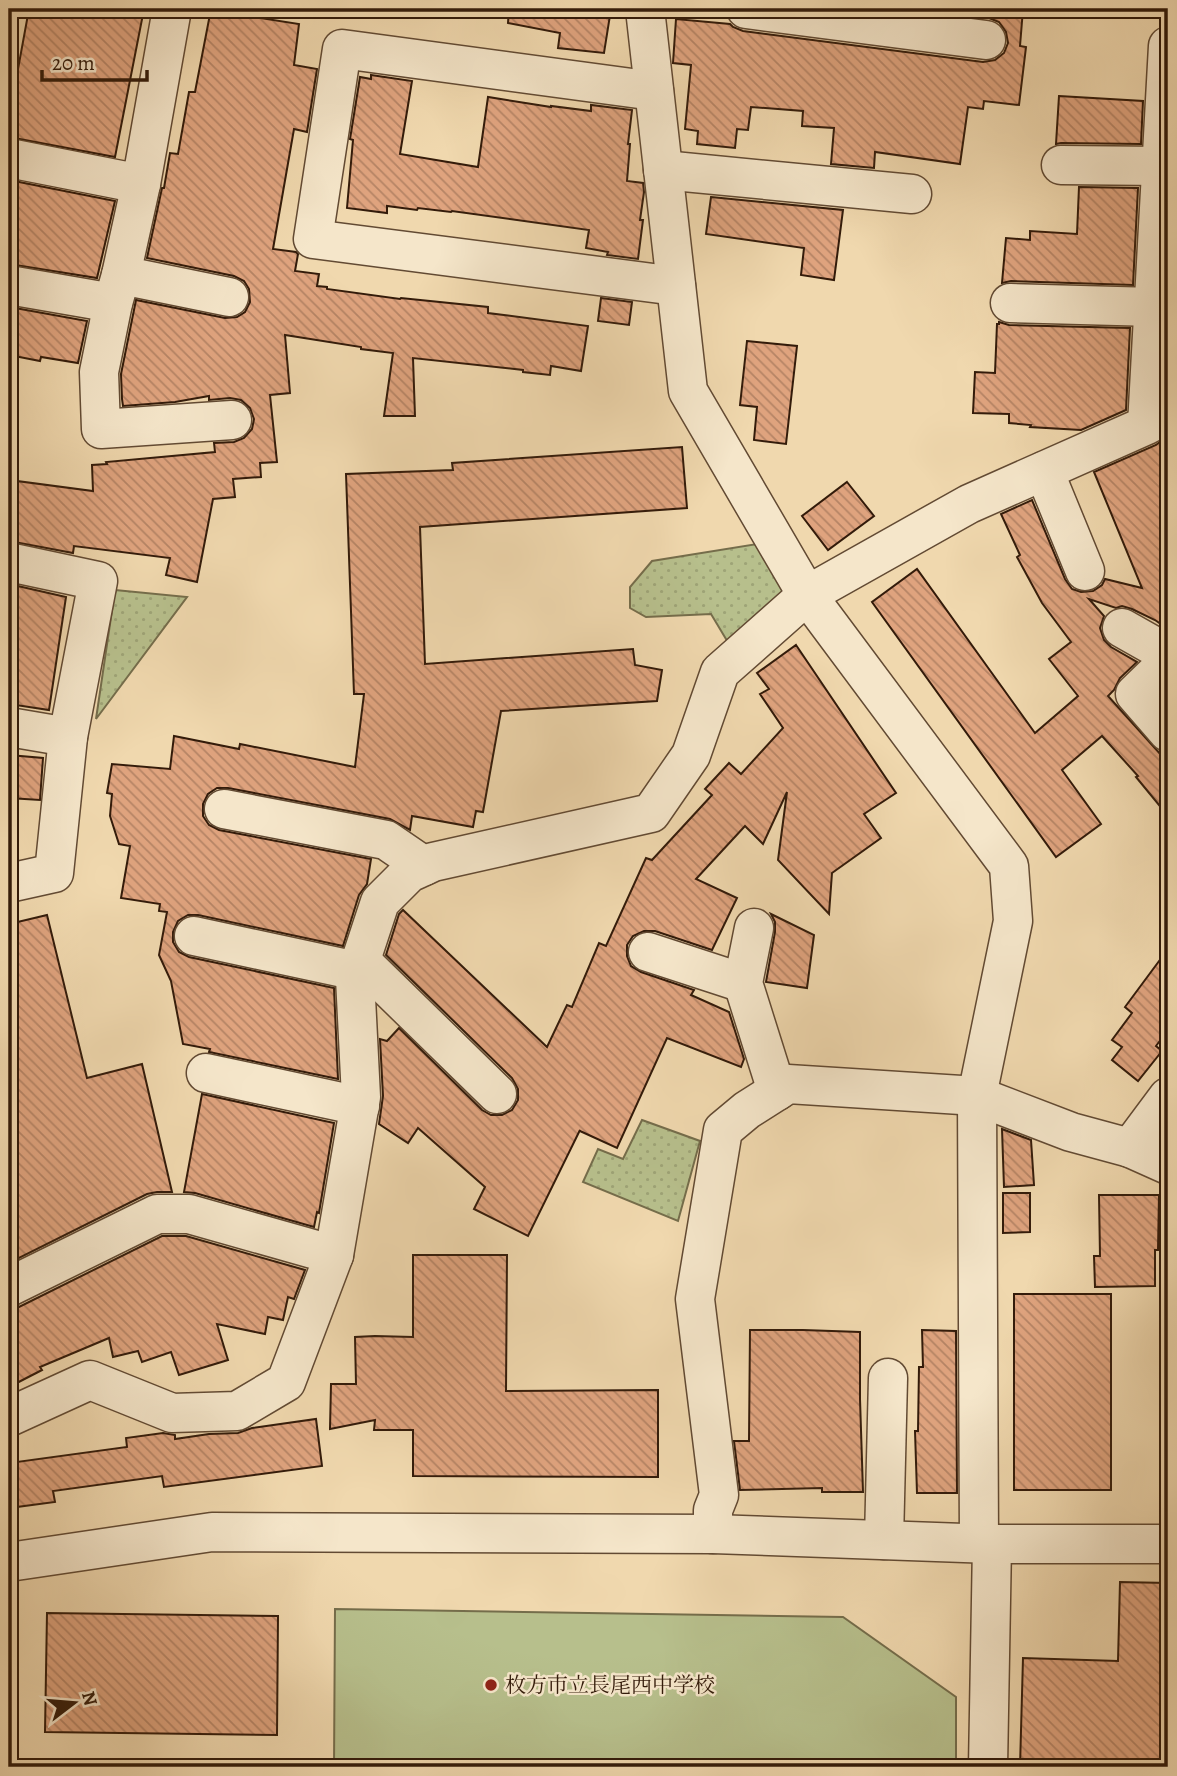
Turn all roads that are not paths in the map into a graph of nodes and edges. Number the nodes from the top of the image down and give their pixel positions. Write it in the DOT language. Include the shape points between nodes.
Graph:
graph roads {
  1 [pos="172,9"];
  2 [pos="645,9"];
  3 [pos="746,9"];
  4 [pos="814,13"];
  5 [pos="965,28"];
  6 [pos="1168,46"];
  7 [pos="654,90"];
  8 [pos="9,158"];
  9 [pos="1062,165"];
  10 [pos="1162,166"];
  11 [pos="663,170"];
  12 [pos="141,184"];
  13 [pos="912,194"];
  14 [pos="9,285"];
  15 [pos="676,286"];
  16 [pos="117,289"];
  17 [pos="229,297"];
  18 [pos="1010,303"];
  19 [pos="1154,307"];
  20 [pos="1158,417"];
  21 [pos="232,420"];
  22 [pos="1044,471"];
  23 [pos="9,562"];
  24 [pos="1086,571"];
  25 [pos="807,595"];
  26 [pos="1122,628"];
  27 [pos="1168,654"];
  28 [pos="1168,662"];
  29 [pos="9,727"];
  30 [pos="1168,732"];
  31 [pos="68,737"];
  32 [pos="224,809"];
  33 [pos="424,866"];
  34 [pos="9,883"];
  35 [pos="754,928"];
  36 [pos="194,936"];
  37 [pos="648,952"];
  38 [pos="359,965"];
  39 [pos="743,983"];
  40 [pos="206,1073"];
  41 [pos="777,1091"];
  42 [pos="497,1094"];
  43 [pos="977,1096"];
  44 [pos="1168,1097"];
  45 [pos="359,1106"];
  46 [pos="1130,1148"];
  47 [pos="1168,1165"];
  48 [pos="334,1255"];
  49 [pos="9,1287"];
  50 [pos="888,1378"];
  51 [pos="9,1417"];
  52 [pos="713,1534"];
  53 [pos="884,1540"];
  54 [pos="986,1544"];
  55 [pos="1168,1544"];
  56 [pos="9,1562"];
  57 [pos="988,1767"];
  1 -- 12 [label="street"];
  2 -- 7 [label="street"];
  3 -- 4 [label="street"];
  4 -- 5 [label="street"];
  6 -- 10 [label="street"];
  7 -- 11 [label="street"];
  7 -- 15 [label="street" via="342,49 313,239"];
  8 -- 12 [label="street"];
  9 -- 10 [label="street"];
  10 -- 19 [label="street"];
  11 -- 13 [label="street"];
  11 -- 15 [label="street"];
  12 -- 16 [label="street"];
  14 -- 16 [label="street"];
  15 -- 25 [label="street" via="688,391"];
  16 -- 17 [label="street"];
  16 -- 21 [label="street" via="99,372 101,429"];
  18 -- 19 [label="street"];
  19 -- 20 [label="street"];
  20 -- 22 [label="street"];
  22 -- 24 [label="street"];
  22 -- 25 [label="street" via="969,504"];
  23 -- 31 [label="street" via="98,581"];
  25 -- 33 [label="street" via="720,672 691,755 652,813"];
  25 -- 43 [label="street" via="1010,866 1013,921"];
  26 -- 27 [label="street"];
  28 -- 30 [label="street" via="1135,694"];
  29 -- 31 [label="street"];
  31 -- 34 [label="street" via="54,873"];
  32 -- 33 [label="street" via="386,840"];
  33 -- 38 [label="street" via="409,873 380,902"];
  35 -- 39 [label="street"];
  36 -- 38 [label="street"];
  37 -- 39 [label="street"];
  38 -- 42 [label="street"];
  38 -- 45 [label="street" via="355,978"];
  39 -- 41 [label="street"];
  40 -- 45 [label="street"];
  41 -- 43 [label="street" via="788,1084"];
  41 -- 52 [label="street" via="723,1130 695,1298 719,1495 713,1510"];
  43 -- 46 [label="street" via="1071,1132"];
  43 -- 54 [label="street"];
  44 -- 46 [label="street"];
  45 -- 48 [label="street"];
  46 -- 47 [label="street"];
  48 -- 49 [label="street" via="189,1213 157,1214"];
  48 -- 51 [label="street" via="286,1382 237,1411 172,1413 90,1380"];
  50 -- 53 [label="street"];
  52 -- 53 [label="street"];
  52 -- 56 [label="street" via="212,1532"];
  53 -- 54 [label="street"];
  54 -- 55 [label="street"];
  54 -- 57 [label="street"];
}
